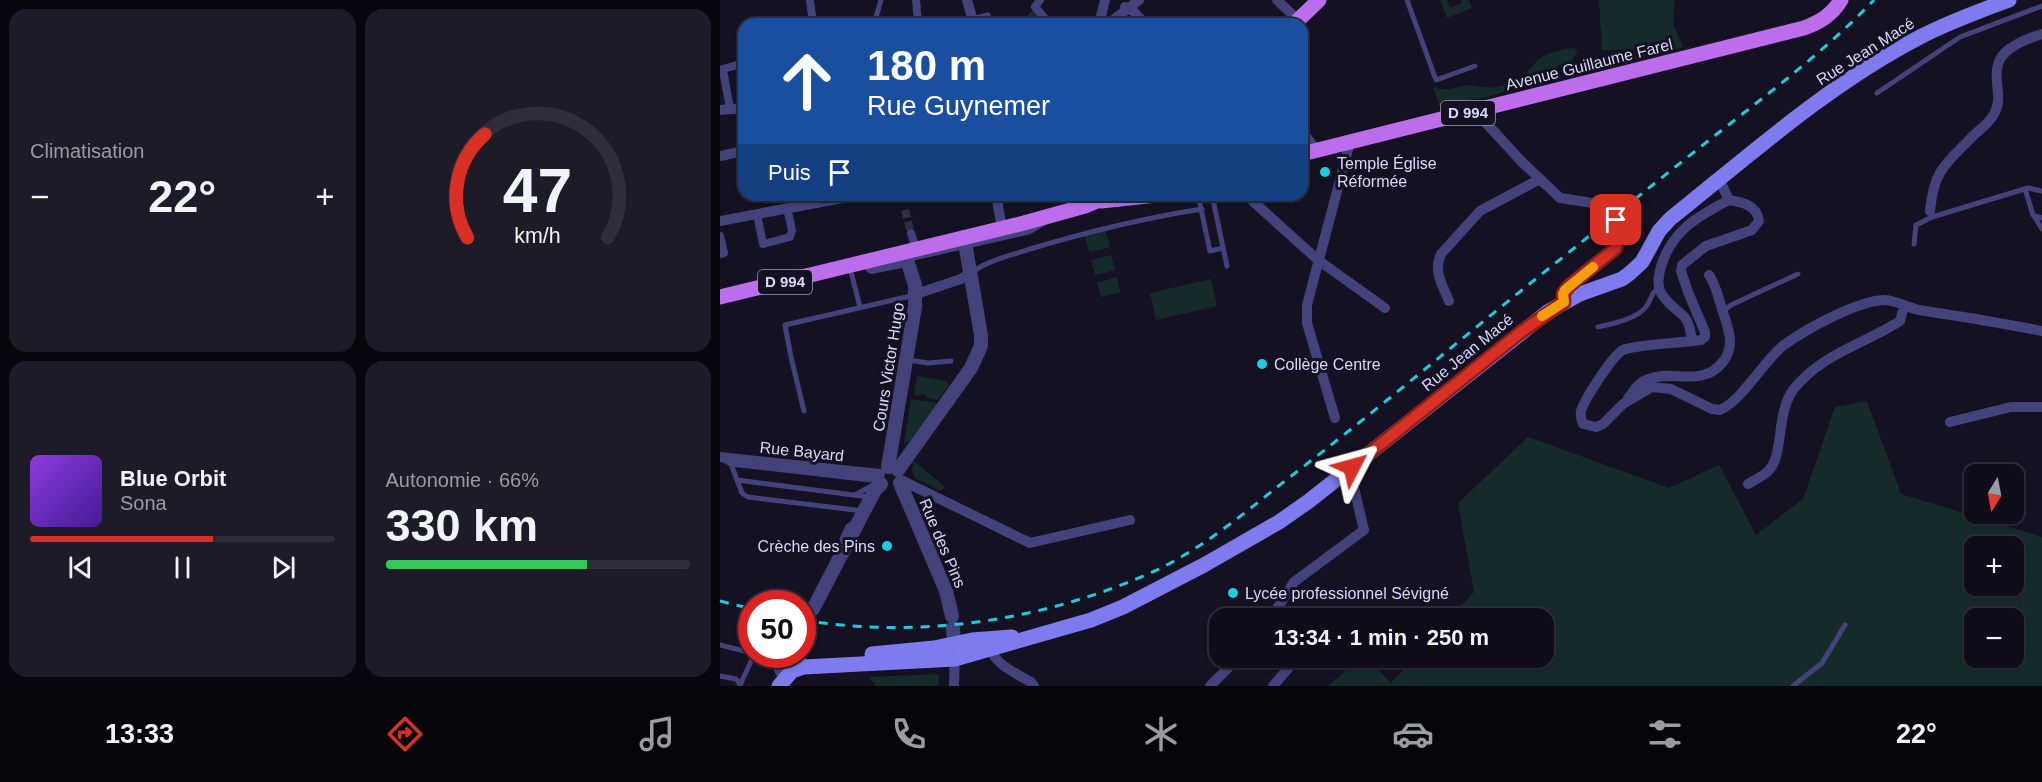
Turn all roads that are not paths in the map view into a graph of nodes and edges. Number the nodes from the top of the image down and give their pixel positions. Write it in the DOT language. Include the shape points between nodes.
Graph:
graph roads {
  1 [pos="810,0"];
  2 [pos="880,0"];
  3 [pos="916,0"];
  4 [pos="967,0"];
  5 [pos="1040,0"];
  6 [pos="1139,0"];
  7 [pos="1276,0"];
  8 [pos="1318,0"];
  9 [pos="1407,0"];
  10 [pos="1841,0"];
  11 [pos="2009,0"];
  12 [pos="1106,3"];
  13 [pos="2042,6"];
  14 [pos="1119,9"];
  15 [pos="812,18"];
  16 [pos="876,18"];
  17 [pos="918,18"];
  18 [pos="972,18"];
  19 [pos="1045,18"];
  20 [pos="1101,18"];
  21 [pos="1135,18"];
  22 [pos="1292,18"];
  23 [pos="1300,18"];
  24 [pos="2042,34"];
  25 [pos="738,65"];
  26 [pos="1475,66"];
  27 [pos="722,70"];
  28 [pos="1877,93"];
  29 [pos="725,109"];
  30 [pos="1475,111"];
  31 [pos="1308,138"];
  32 [pos="1350,142"];
  33 [pos="1318,150"];
  34 [pos="738,152"];
  35 [pos="1308,152"];
  36 [pos="720,156"];
  37 [pos="1540,179"];
  38 [pos="1719,179"];
  39 [pos="2025,189"];
  40 [pos="2042,191"];
  41 [pos="1698,196"];
  42 [pos="1729,200"];
  43 [pos="812,201"];
  44 [pos="997,201"];
  45 [pos="1087,201"];
  46 [pos="1200,201"];
  47 [pos="1213,201"];
  48 [pos="1253,201"];
  49 [pos="787,208"];
  50 [pos="1202,209"];
  51 [pos="1602,209"];
  52 [pos="1707,212"];
  53 [pos="758,214"];
  54 [pos="1931,214"];
  55 [pos="1053,215"];
  56 [pos="2034,216"];
  57 [pos="2042,218"];
  58 [pos="1616,220"];
  59 [pos="720,221"];
  60 [pos="1002,228"];
  61 [pos="2042,229"];
  62 [pos="911,233"];
  63 [pos="720,236"];
  64 [pos="965,242"];
  65 [pos="1914,244"];
  66 [pos="1223,248"];
  67 [pos="720,254"];
  68 [pos="912,254"];
  69 [pos="1318,260"];
  70 [pos="849,266"];
  71 [pos="973,266"];
  72 [pos="1227,267"];
  73 [pos="1797,274"];
  74 [pos="1709,275"];
  75 [pos="1658,288"];
  76 [pos="916,294"];
  77 [pos="720,297"];
  78 [pos="1449,301"];
  79 [pos="1564,302"];
  80 [pos="1904,306"];
  81 [pos="860,307"];
  82 [pos="1384,308"];
  83 [pos="1722,312"];
  84 [pos="1598,327"];
  85 [pos="2042,331"];
  86 [pos="1692,341"];
  87 [pos="907,360"];
  88 [pos="951,361"];
  89 [pos="1623,405"];
  90 [pos="2042,407"];
  91 [pos="804,411"];
  92 [pos="1335,418"];
  93 [pos="1950,422"];
  94 [pos="720,457"];
  95 [pos="731,465"];
  96 [pos="1346,471"];
  97 [pos="890,477"];
  98 [pos="737,480"];
  99 [pos="1748,484"];
  100 [pos="854,495"];
  101 [pos="871,497"];
  102 [pos="862,515"];
  103 [pos="1130,520"];
  104 [pos="816,603"];
  105 [pos="1277,608"];
  106 [pos="1845,625"];
  107 [pos="1048,633"];
  108 [pos="954,636"];
  109 [pos="985,643"];
  110 [pos="720,645"];
  111 [pos="738,650"];
  112 [pos="816,658"];
  113 [pos="816,659"];
  114 [pos="748,668"];
  115 [pos="1228,668"];
  116 [pos="1289,668"];
  117 [pos="720,676"];
  118 [pos="782,677"];
  119 [pos="740,686"];
  120 [pos="770,686"];
  121 [pos="954,686"];
  122 [pos="1034,686"];
  123 [pos="1210,686"];
  124 [pos="1273,686"];
  125 [pos="1793,686"];
  1 -- 15 [label="street"];
  2 -- 16 [label="lane"];
  3 -- 17 [label="street"];
  4 -- 18 [label="street"];
  5 -- 19 [label="street" via="1035,7"];
  6 -- 14 [label="street"];
  7 -- 22 [label="street"];
  8 -- 23 [label="main road"];
  9 -- 26 [label="lane" via="1436,80"];
  10 -- 30 [label="main road, Avenue Guillaume Farel / D 994" via="1826,18 1804,28"];
  11 -- 38 [label="main road, Rue Jean Macé" via="1956,19 1883,58 1821,100"];
  12 -- 14 [label="street" via="1108,17"];
  12 -- 20 [label="street"];
  13 -- 28 [label="lane" via="1960,37"];
  14 -- 21 [label="street"];
  24 -- 54 [label="street" via="2013,46 2003,55 1995,76 1995,112 1940,170 1932,191"];
  25 -- 27 [label="street"];
  27 -- 29 [label="street"];
  30 -- 32 [label="main road, Avenue Guillaume Farel / D 994"];
  30 -- 37 [label="street"];
  31 -- 33 [label="street"];
  32 -- 33 [label="main road, Avenue Guillaume Farel / D 994"];
  32 -- 69 [label="street"];
  33 -- 35 [label="main road, Avenue Guillaume Farel / D 994"];
  34 -- 36 [label="street"];
  37 -- 51 [label="street" via="1560,198 1593,203"];
  37 -- 78 [label="street" via="1480,211 1441,254 1436,271"];
  38 -- 41 [label="main road, Rue Jean Macé"];
  38 -- 42 [label="street"];
  39 -- 40 [label="lane"];
  39 -- 54 [label="lane"];
  39 -- 56 [label="lane"];
  41 -- 52 [label="street"];
  41 -- 79 [label="main road, Rue Jean Macé" via="1659,231 1642,261 1630,273"];
  42 -- 52 [label="street"];
  42 -- 86 [label="street" via="1748,204 1759,221 1752,230 1706,246 1682,265 1688,292 1705,332 1701,340"];
  43 -- 49 [label="street"];
  44 -- 60 [label="street"];
  45 -- 55 [label="main road, D 994"];
  46 -- 50 [label="lane"];
  47 -- 66 [label="lane"];
  48 -- 69 [label="street"];
  49 -- 53 [label="street"];
  49 -- 53 [label="street" via="790,237 763,244"];
  50 -- 66 [label="lane" via="1210,251"];
  50 -- 71 [label="lane" via="1072,236"];
  52 -- 75 [label="street" via="1672,241 1663,260"];
  53 -- 59 [label="street"];
  54 -- 65 [label="lane" via="1916,225"];
  55 -- 60 [label="main road, D 994"];
  55 -- 64 [label="lane" via="1029,232"];
  56 -- 57 [label="lane"];
  56 -- 61 [label="lane"];
  58 -- 79 [label="street" via="1616,248 1569,286 1563,294"];
  60 -- 64 [label="main road, D 994"];
  62 -- 68 [label="street"];
  63 -- 67 [label="street" via="724,253"];
  64 -- 68 [label="main road, D 994"];
  64 -- 71 [label="street"];
  66 -- 72 [label="lane"];
  68 -- 70 [label="main road, D 994"];
  68 -- 76 [label="street, Cours Victor Hugo"];
  69 -- 82 [label="street"];
  69 -- 92 [label="street" via="1307,305 1307,323"];
  70 -- 77 [label="main road, D 994"];
  70 -- 81 [label="lane"];
  71 -- 76 [label="street" via="961,279"];
  71 -- 97 [label="street" via="981,335 977,358"];
  73 -- 83 [label="lane" via="1731,304"];
  74 -- 83 [label="street"];
  75 -- 84 [label="lane" via="1644,309"];
  75 -- 86 [label="street" via="1686,316"];
  76 -- 81 [label="lane"];
  76 -- 87 [label="street, Cours Victor Hugo"];
  79 -- 96 [label="main road, Rue Jean Macé"];
  80 -- 85 [label="street"];
  80 -- 89 [label="street" via="1878,301 1816,324 1782,346 1751,383 1720,410 1660,387 1652,387"];
  80 -- 99 [label="street" via="1900,321 1835,355 1795,388 1783,410 1775,460 1767,472"];
  81 -- 91 [label="lane" via="785,325"];
  83 -- 89 [label="street" via="1731,337 1720,364 1702,375 1650,378 1641,382"];
  86 -- 89 [label="street" via="1623,350 1612,360 1585,403 1581,419 1596,427"];
  87 -- 88 [label="lane"];
  87 -- 97 [label="street, Cours Victor Hugo"];
  90 -- 93 [label="street" via="2011,407"];
  94 -- 95 [label="lane"];
  94 -- 97 [label="street, Rue Bayard"];
  95 -- 97 [label="lane"];
  95 -- 98 [label="lane"];
  96 -- 105 [label="street" via="1364,530 1294,582"];
  96 -- 107 [label="main road, Rue Jean Macé" via="1279,522 1204,565 1123,607"];
  97 -- 100 [label="lane"];
  97 -- 101 [label="street"];
  97 -- 103 [label="street, Rue Bayard" via="1030,543"];
  97 -- 108 [label="street, Rue des Pins" via="946,591"];
  98 -- 100 [label="lane"];
  98 -- 102 [label="lane" via="748,497"];
  100 -- 101 [label="lane"];
  101 -- 102 [label="street"];
  102 -- 104 [label="street"];
  106 -- 125 [label="lane" via="1822,663"];
  107 -- 109 [label="main road, Rue Jean Macé"];
  107 -- 109 [label="main road, Rue Jean Macé"];
  108 -- 109 [label="main road, Rue Jean Macé"];
  108 -- 112 [label="main road" via="934,648"];
  108 -- 113 [label="main road" via="916,662"];
  108 -- 121 [label="street, Rue des Pins"];
  109 -- 122 [label="street" via="1000,663"];
  110 -- 111 [label="lane"];
  114 -- 119 [label="lane"];
  115 -- 123 [label="street"];
  116 -- 124 [label="street"];
  117 -- 119 [label="lane" via="738,681"];
  118 -- 120 [label="main road"];
}
